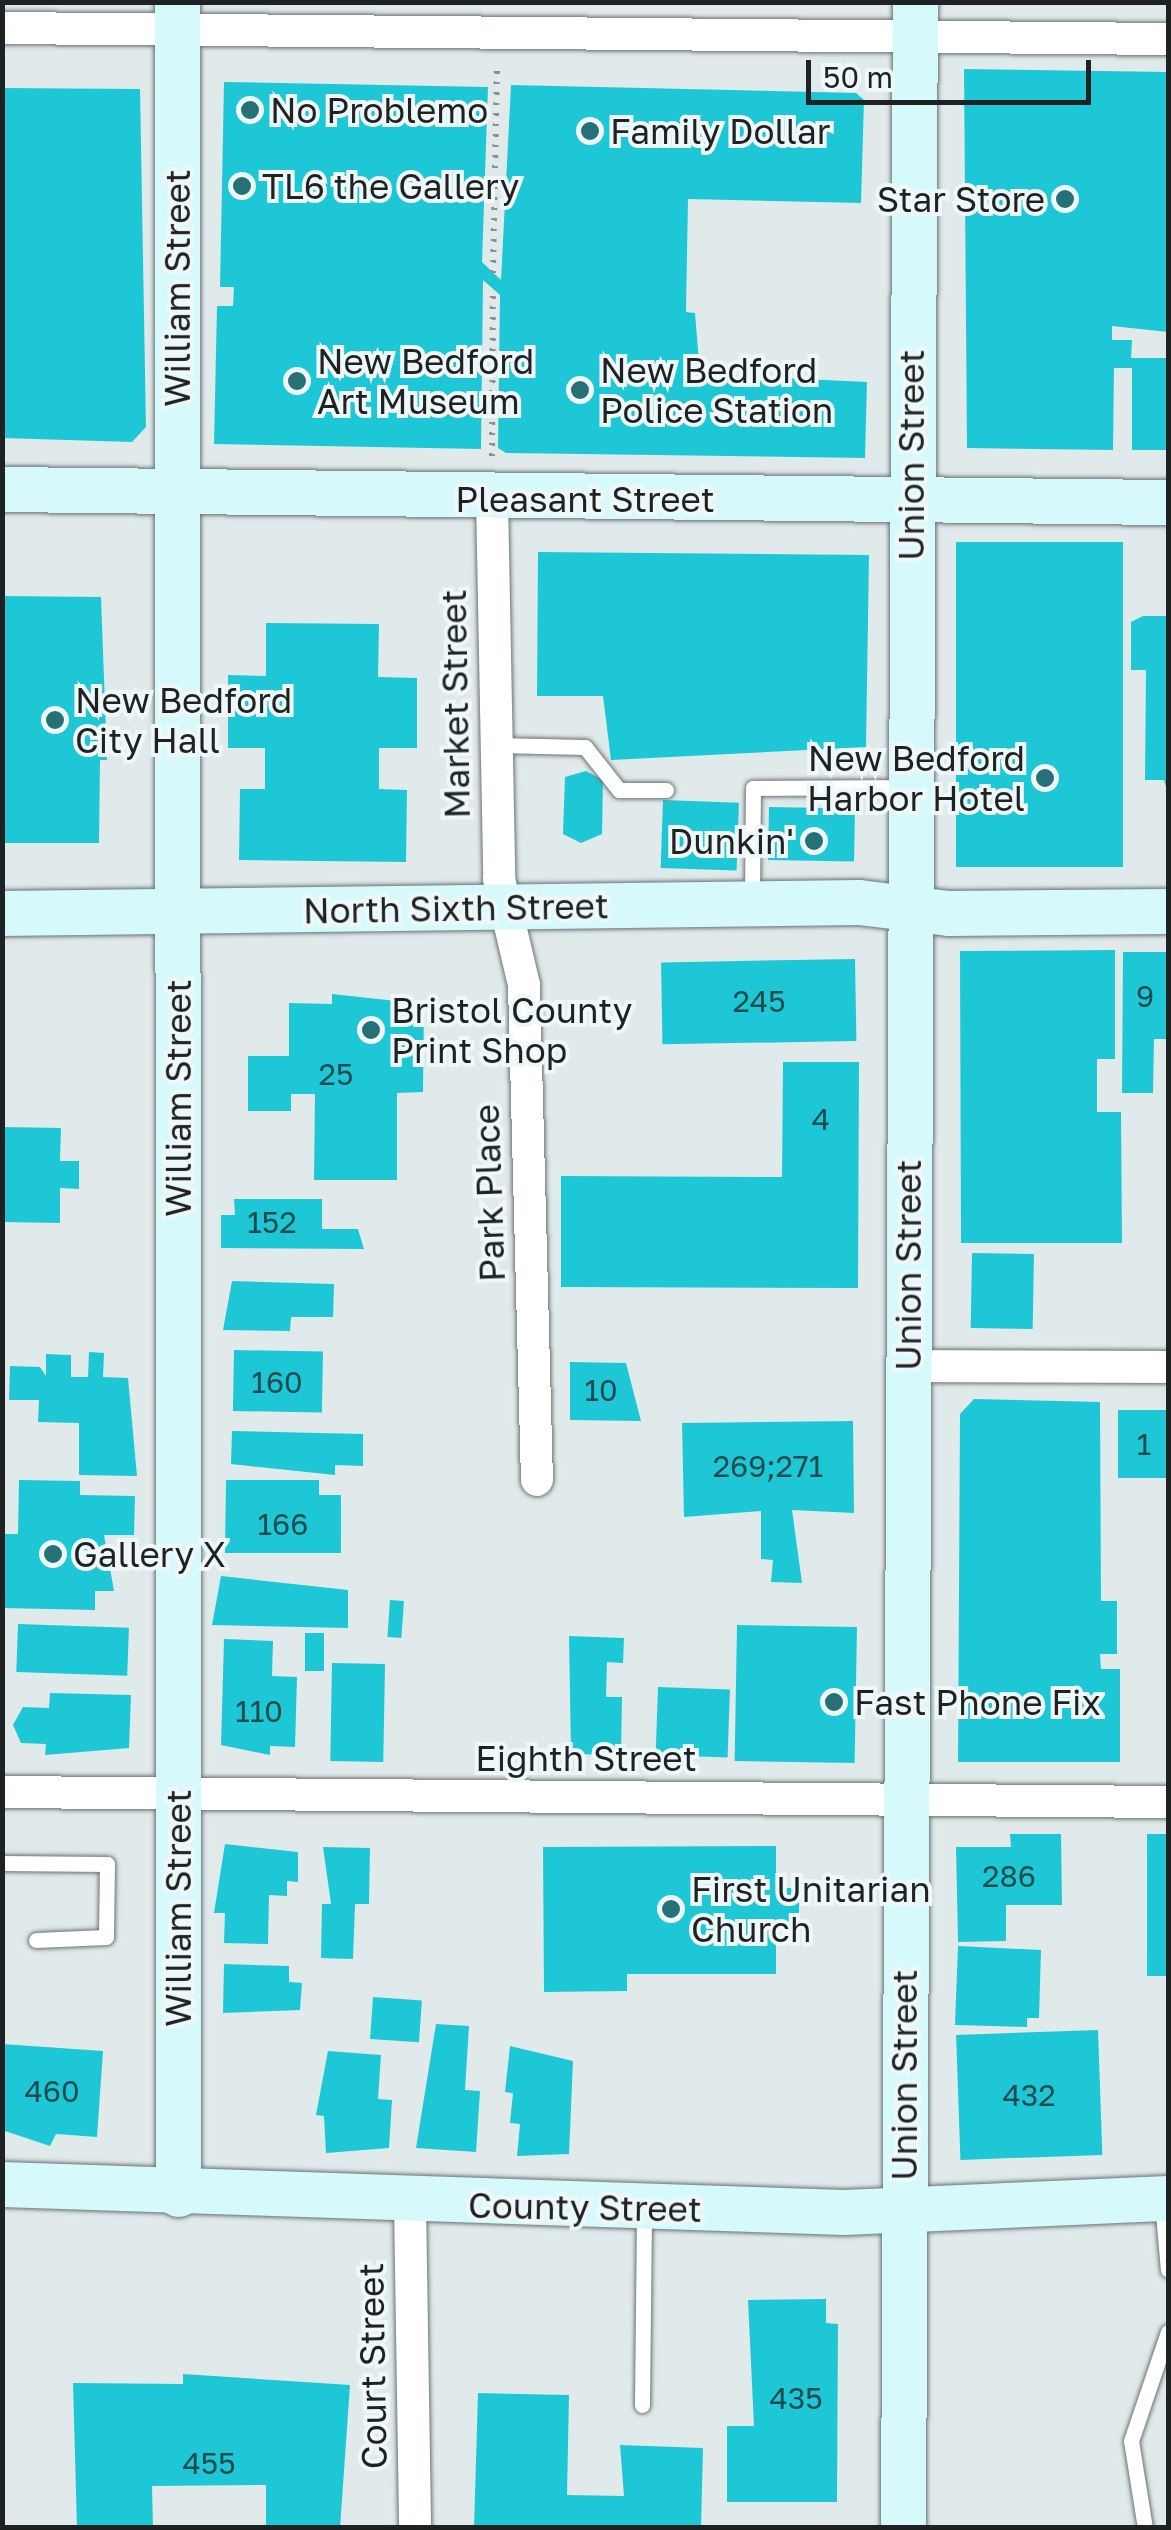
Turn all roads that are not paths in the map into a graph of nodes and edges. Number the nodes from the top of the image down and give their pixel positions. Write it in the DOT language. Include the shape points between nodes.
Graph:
graph roads {
  1 [pos="177,16"];
  2 [pos="915,20"];
  3 [pos="2,28"];
  4 [pos="1168,39"];
  5 [pos="2,489"];
  6 [pos="177,494"];
  7 [pos="492,498"];
  8 [pos="910,501"];
  9 [pos="1168,502"];
  10 [pos="496,744"];
  11 [pos="910,788"];
  12 [pos="666,790"];
  13 [pos="752,904"];
  14 [pos="505,907"];
  15 [pos="178,908"];
  16 [pos="910,908"];
  17 [pos="1168,911"];
  18 [pos="2,913"];
  19 [pos="907,1366"];
  20 [pos="1168,1366"];
  21 [pos="537,1480"];
  22 [pos="2,1792"];
  23 [pos="178,1795"];
  24 [pos="904,1800"];
  25 [pos="1168,1802"];
  26 [pos="2,1862"];
  27 [pos="36,1940"];
  28 [pos="2,2184"];
  29 [pos="178,2194"];
  30 [pos="1165,2198"];
  31 [pos="410,2203"];
  32 [pos="644,2209"];
  33 [pos="904,2209"];
  34 [pos="1168,2270"];
  35 [pos="1168,2332"];
  36 [pos="642,2405"];
  37 [pos="415,2528"];
  38 [pos="903,2528"];
  39 [pos="1145,2528"];
  1 -- 2 [label="street" via="498,32"];
  1 -- 3 [label="street"];
  1 -- 6 [label="main road, William Street"];
  2 -- 4 [label="street"];
  2 -- 8 [label="main road, Union Street"];
  5 -- 6 [label="main road, Pleasant Street"];
  6 -- 7 [label="main road, Pleasant Street"];
  6 -- 15 [label="main road, William Street"];
  7 -- 8 [label="main road, Pleasant Street"];
  7 -- 10 [label="street, Market Street"];
  8 -- 9 [label="main road, Pleasant Street"];
  8 -- 11 [label="main road, Union Street"];
  10 -- 12 [label="lane" via="585,747 618,790"];
  10 -- 14 [label="street, Market Street"];
  11 -- 13 [label="lane" via="754,788"];
  11 -- 16 [label="main road, Union Street"];
  13 -- 14 [label="main road, North Sixth Street"];
  13 -- 16 [label="main road, North Sixth Street"];
  14 -- 15 [label="main road, North Sixth Street"];
  14 -- 21 [label="street, Park Place" via="524,985"];
  15 -- 18 [label="main road, North Sixth Street"];
  15 -- 23 [label="main road, William Street"];
  16 -- 17 [label="main road, North Sixth Street"];
  16 -- 19 [label="main road, Union Street"];
  19 -- 20 [label="street"];
  19 -- 24 [label="main road, Union Street"];
  22 -- 23 [label="street, Eighth Street"];
  23 -- 24 [label="street, Eighth Street"];
  23 -- 29 [label="main road, William Street"];
  24 -- 25 [label="street, Eighth Street"];
  24 -- 33 [label="main road, Union Street"];
  26 -- 27 [label="lane" via="107,1864 106,1938"];
  28 -- 29 [label="main road, County Street"];
  29 -- 31 [label="main road, County Street"];
  30 -- 33 [label="main road, County Street"];
  30 -- 34 [label="lane"];
  31 -- 32 [label="main road, County Street"];
  31 -- 37 [label="street, Court Street"];
  32 -- 33 [label="main road, County Street"];
  32 -- 36 [label="lane"];
  33 -- 38 [label="main road, Union Street"];
  35 -- 39 [label="lane" via="1130,2441"];
}
